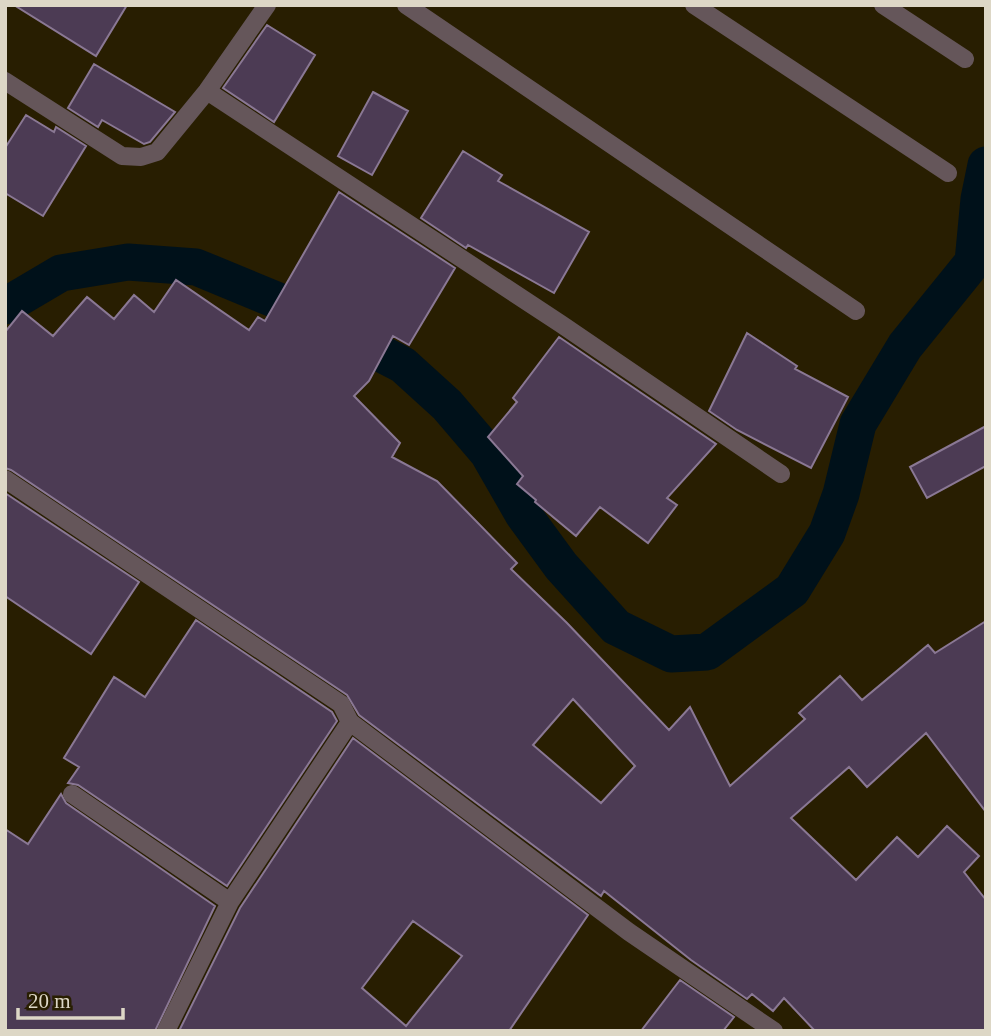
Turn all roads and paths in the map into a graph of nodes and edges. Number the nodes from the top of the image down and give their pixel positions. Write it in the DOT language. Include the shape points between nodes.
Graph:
graph roads {
  1 [pos="267,5"];
  2 [pos="406,5"];
  3 [pos="694,5"];
  4 [pos="883,5"];
  5 [pos="965,60"];
  6 [pos="5,81"];
  7 [pos="207,91"];
  8 [pos="948,173"];
  9 [pos="856,311"];
  10 [pos="781,474"];
  11 [pos="5,479"];
  12 [pos="350,723"];
  13 [pos="72,794"];
  14 [pos="230,902"];
  15 [pos="166,1031"];
  16 [pos="774,1031"];
  1 -- 7 [label="street"];
  2 -- 9 [label="street"];
  3 -- 8 [label="street"];
  4 -- 5 [label="street"];
  6 -- 7 [label="street" via="122,156 141,157 157,152"];
  7 -- 10 [label="street"];
  11 -- 12 [label="street" via="341,704"];
  12 -- 14 [label="street"];
  12 -- 16 [label="street" via="629,932"];
  13 -- 14 [label="street"];
  14 -- 15 [label="street"];
}
